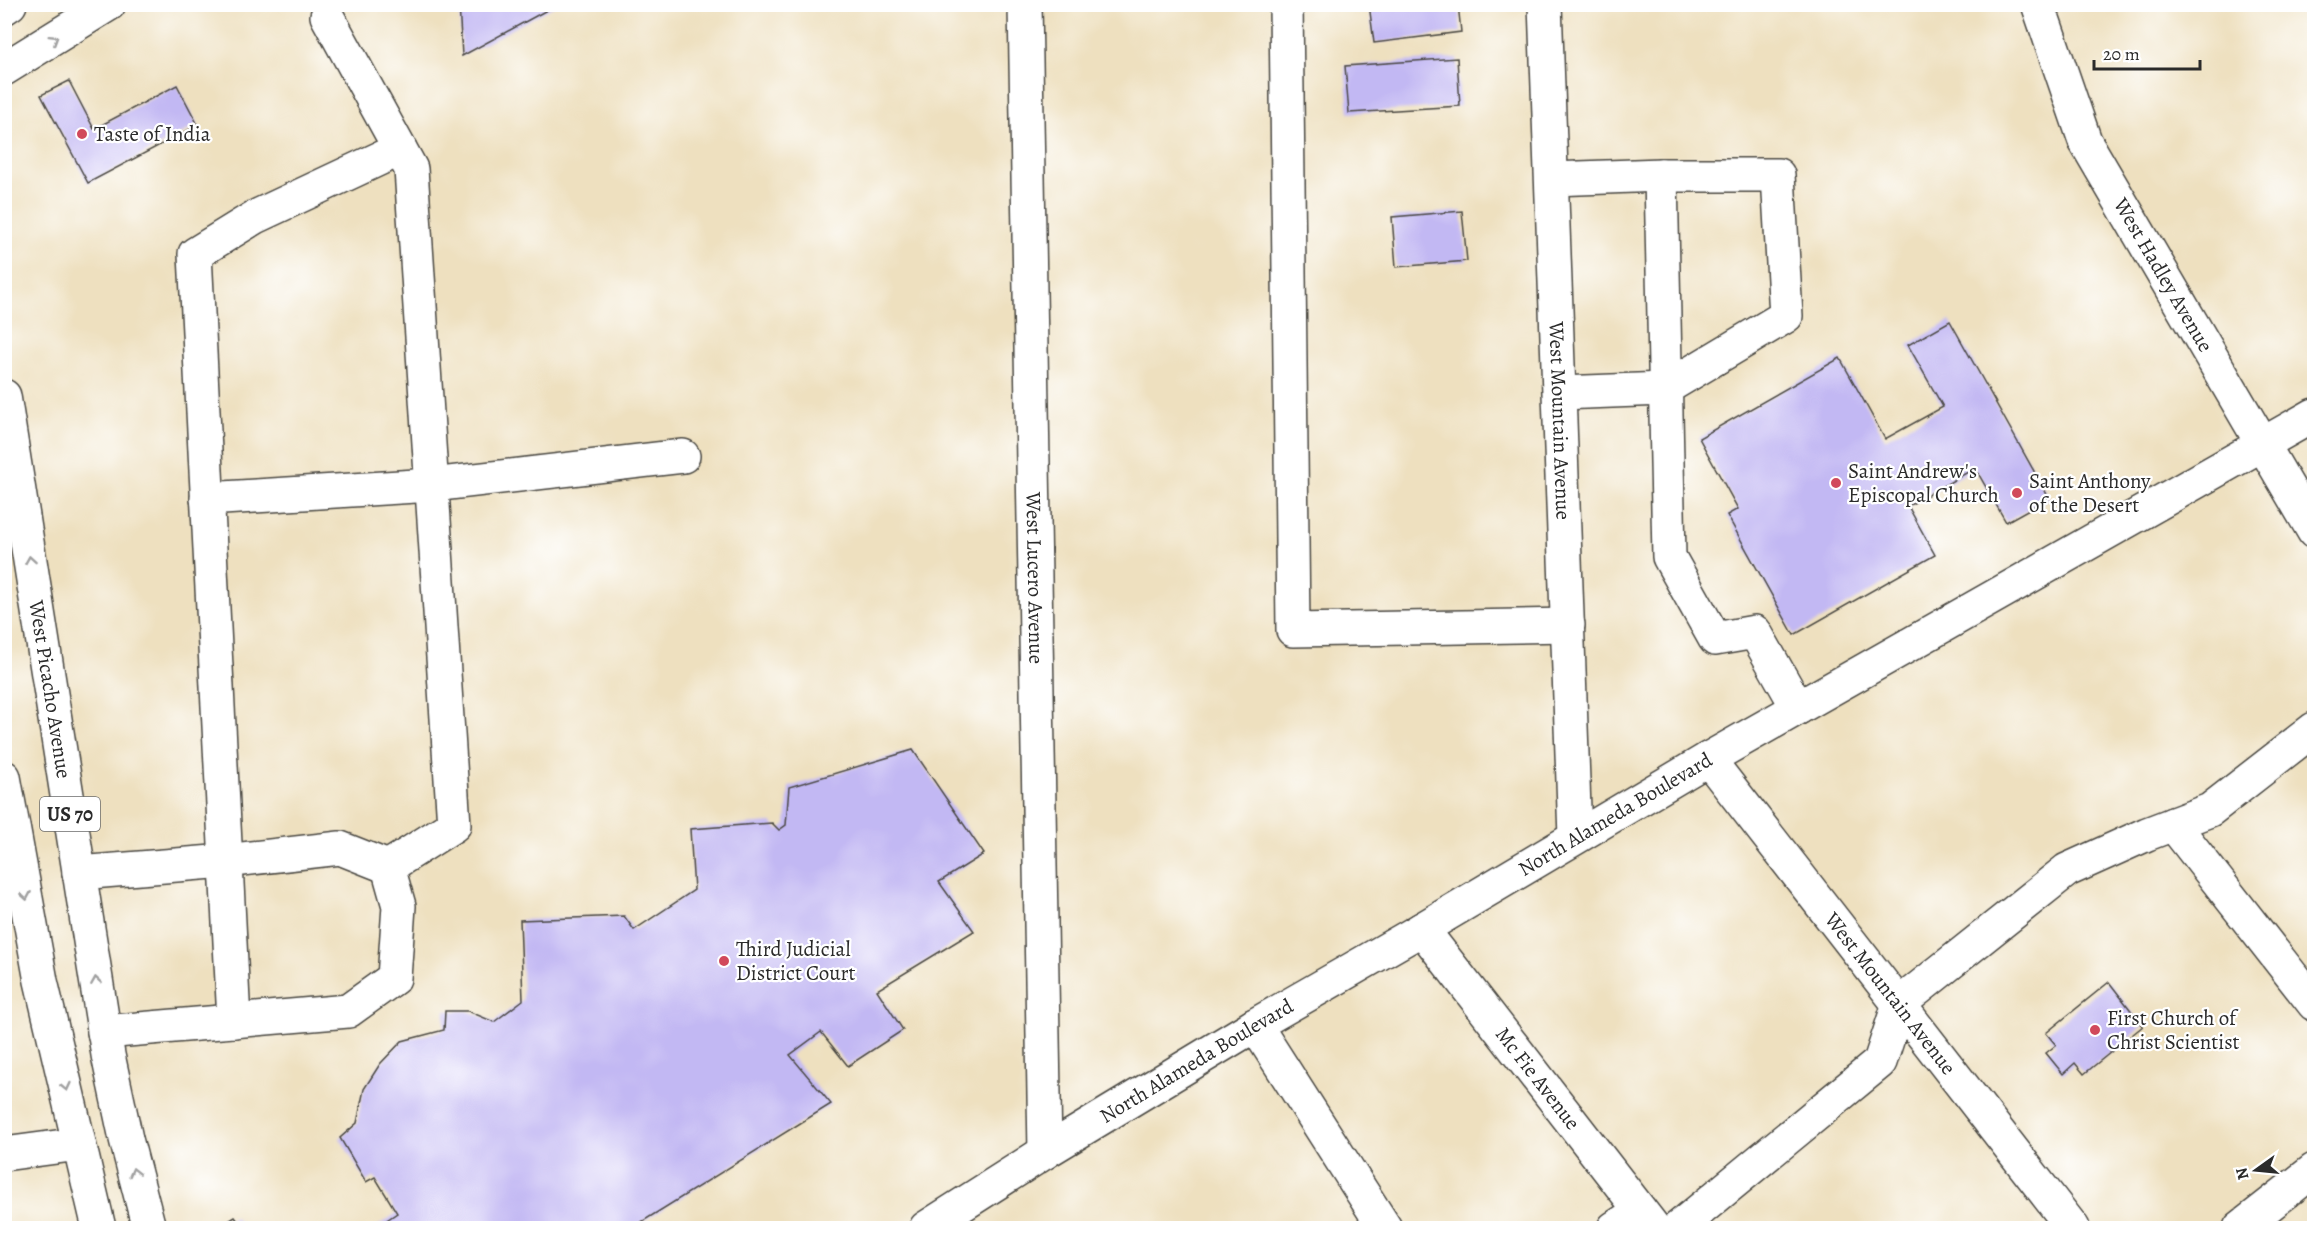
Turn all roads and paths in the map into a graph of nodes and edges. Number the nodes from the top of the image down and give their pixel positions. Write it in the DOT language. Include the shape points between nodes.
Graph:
graph roads {
  1 [pos="10,4"];
  2 [pos="109,4"];
  3 [pos="1025,4"];
  4 [pos="1286,4"];
  5 [pos="1545,4"];
  6 [pos="2038,4"];
  7 [pos="4,8"];
  8 [pos="319,8"];
  9 [pos="4,69"];
  10 [pos="400,149"];
  11 [pos="1661,175"];
  12 [pos="1552,179"];
  13 [pos="1664,389"];
  14 [pos="1560,393"];
  15 [pos="4,396"];
  16 [pos="2314,415"];
  17 [pos="2263,444"];
  18 [pos="683,456"];
  19 [pos="432,485"];
  20 [pos="207,499"];
  21 [pos="2314,532"];
  22 [pos="1568,625"];
  23 [pos="1798,708"];
  24 [pos="2314,729"];
  25 [pos="1708,759"];
  26 [pos="4,777"];
  27 [pos="2173,824"];
  28 [pos="1575,837"];
  29 [pos="225,861"];
  30 [pos="388,867"];
  31 [pos="79,873"];
  32 [pos="1422,929"];
  33 [pos="1899,1004"];
  34 [pos="2314,1004"];
  35 [pos="234,1021"];
  36 [pos="1255,1025"];
  37 [pos="104,1032"];
  38 [pos="79,1144"];
  39 [pos="1045,1152"];
  40 [pos="4,1154"];
  41 [pos="2314,1170"];
  42 [pos="1636,1223"];
  43 [pos="99,1228"];
  44 [pos="149,1228"];
  45 [pos="926,1228"];
  46 [pos="1385,1228"];
  47 [pos="1678,1228"];
  48 [pos="2073,1228"];
  49 [pos="2240,1228"];
  1 -- 7 [label="street"];
  9 -- 2 [label="street, one-way"];
  3 -- 39 [label="street, West Lucero Avenue"];
  4 -- 22 [label="street" via="1293,630"];
  5 -- 12 [label="street, West Mountain Avenue"];
  6 -- 17 [label="street, West Hadley Avenue" via="2085,141"];
  8 -- 10 [label="street"];
  10 -- 19 [label="street" via="411,169"];
  10 -- 20 [label="street" via="255,217 195,254"];
  11 -- 12 [label="street"];
  11 -- 13 [label="street"];
  11 -- 13 [label="street" via="1778,175 1786,316"];
  12 -- 14 [label="street, West Mountain Avenue"];
  13 -- 14 [label="street"];
  13 -- 23 [label="street" via="1669,557 1715,639 1755,632"];
  14 -- 22 [label="street, West Mountain Avenue"];
  31 -- 15 [label="street, West Picacho Avenue / US 70, one-way"];
  16 -- 17 [label="street, North Alameda Boulevard"];
  17 -- 21 [label="street, West Hadley Avenue"];
  17 -- 23 [label="street, North Alameda Boulevard"];
  18 -- 19 [label="street"];
  19 -- 20 [label="street"];
  19 -- 30 [label="street" via="454,825"];
  20 -- 29 [label="street"];
  22 -- 28 [label="street, West Mountain Avenue"];
  23 -- 25 [label="street, North Alameda Boulevard"];
  24 -- 27 [label="street" via="2211,810"];
  25 -- 28 [label="street, North Alameda Boulevard"];
  25 -- 33 [label="street, West Mountain Avenue"];
  26 -- 38 [label="street, US 70, one-way" via="41,981"];
  27 -- 33 [label="street" via="2067,870"];
  27 -- 34 [label="street"];
  28 -- 32 [label="street, North Alameda Boulevard"];
  29 -- 30 [label="street" via="340,848"];
  29 -- 31 [label="street"];
  29 -- 35 [label="street"];
  30 -- 35 [label="street" via="399,906 394,978 348,1011"];
  37 -- 31 [label="street, West Picacho Avenue / US 70, one-way"];
  32 -- 36 [label="street, North Alameda Boulevard"];
  32 -- 42 [label="street, Mc Fie Avenue"];
  33 -- 47 [label="street" via="1881,1062"];
  33 -- 48 [label="street, West Mountain Avenue"];
  35 -- 37 [label="street"];
  36 -- 39 [label="street, North Alameda Boulevard"];
  36 -- 46 [label="street"];
  44 -- 37 [label="street, West Picacho Avenue / US 70, one-way"];
  38 -- 40 [label="street"];
  38 -- 43 [label="street, US 70"];
  39 -- 45 [label="street, North Alameda Boulevard"];
  41 -- 49 [label="street"];
}
